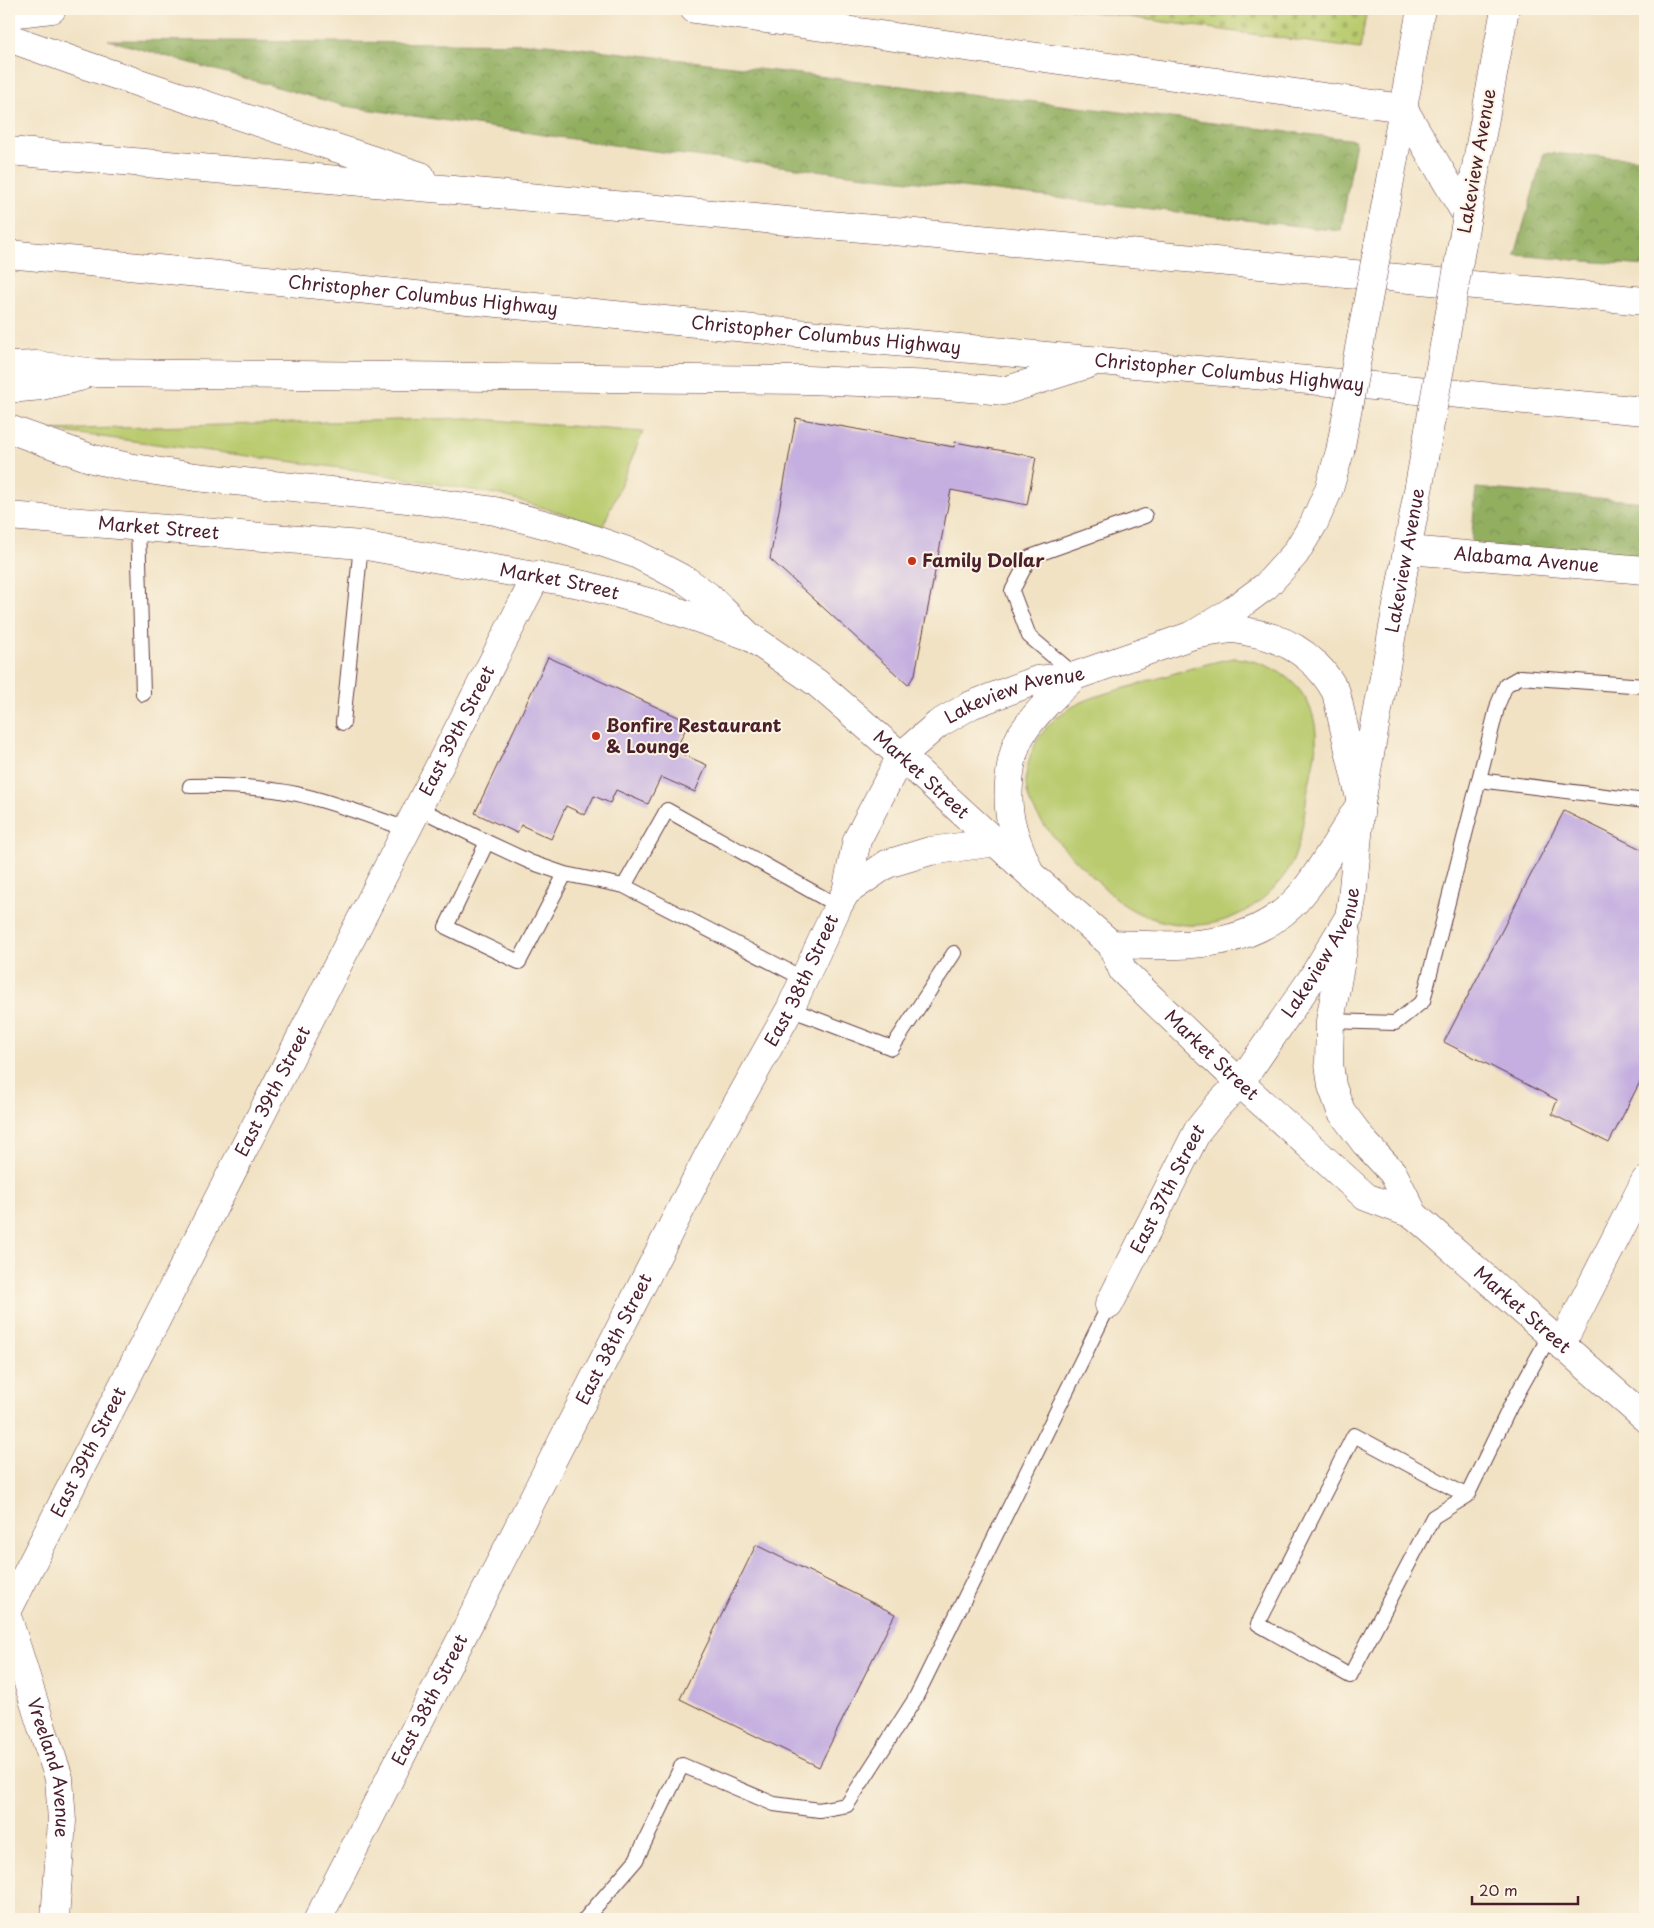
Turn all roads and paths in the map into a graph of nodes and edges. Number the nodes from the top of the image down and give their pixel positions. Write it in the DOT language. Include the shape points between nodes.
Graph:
graph roads {
  1 [pos="52,9"];
  2 [pos="694,9"];
  3 [pos="1421,9"];
  4 [pos="1506,9"];
  5 [pos="9,14"];
  6 [pos="9,38"];
  7 [pos="1403,108"];
  8 [pos="9,151"];
  9 [pos="465,191"];
  10 [pos="1467,216"];
  11 [pos="9,254"];
  12 [pos="1645,302"];
  13 [pos="1102,360"];
  14 [pos="9,366"];
  15 [pos="96,373"];
  16 [pos="9,389"];
  17 [pos="1645,411"];
  18 [pos="9,429"];
  19 [pos="9,516"];
  20 [pos="1145,516"];
  21 [pos="138,527"];
  22 [pos="361,545"];
  23 [pos="1408,550"];
  24 [pos="1645,570"];
  25 [pos="537,576"];
  26 [pos="1193,635"];
  27 [pos="749,636"];
  28 [pos="1075,676"];
  29 [pos="1645,686"];
  30 [pos="142,694"];
  31 [pos="343,723"];
  32 [pos="901,756"];
  33 [pos="1479,780"];
  34 [pos="190,786"];
  35 [pos="1645,801"];
  36 [pos="1361,803"];
  37 [pos="413,819"];
  38 [pos="487,842"];
  39 [pos="997,842"];
  40 [pos="1029,872"];
  41 [pos="565,874"];
  42 [pos="624,886"];
  43 [pos="842,899"];
  44 [pos="1349,917"];
  45 [pos="1111,944"];
  46 [pos="954,953"];
  47 [pos="804,979"];
  48 [pos="790,1009"];
  49 [pos="1330,1021"];
  50 [pos="1240,1083"];
  51 [pos="1645,1181"];
  52 [pos="1414,1215"];
  53 [pos="1109,1305"];
  54 [pos="1556,1340"];
  55 [pos="1645,1418"];
  56 [pos="1467,1496"];
  57 [pos="9,1608"];
  58 [pos="9,1622"];
  59 [pos="55,1919"];
  60 [pos="318,1919"];
  61 [pos="585,1919"];
  1 -- 5 [label="main road"];
  2 -- 7 [label="main road"];
  3 -- 7 [label="main road, Lakeview Avenue"];
  4 -- 10 [label="main road, Lakeview Avenue"];
  6 -- 9 [label="main road"];
  7 -- 10 [label="main road"];
  7 -- 26 [label="main road, Lakeview Avenue, bridge" via="1340,450 1329,489 1314,523 1294,554 1266,586"];
  8 -- 9 [label="main road"];
  9 -- 12 [label="main road"];
  10 -- 23 [label="main road, Lakeview Avenue, bridge"];
  11 -- 13 [label="main road, Christopher Columbus Highway" via="765,330"];
  13 -- 15 [label="main road" via="1004,391 807,380"];
  13 -- 17 [label="main road, Christopher Columbus Highway"];
  14 -- 15 [label="main road" via="36,365"];
  15 -- 16 [label="main road" via="42,386"];
  18 -- 27 [label="main road" via="93,459 128,467 494,511 568,531 636,554 686,581 708,596"];
  19 -- 21 [label="main road, Market Street"];
  20 -- 28 [label="lane" via="1030,557 1012,591 1029,636"];
  21 -- 22 [label="main road, Market Street"];
  21 -- 30 [label="lane"];
  22 -- 25 [label="main road, Market Street"];
  22 -- 31 [label="lane"];
  23 -- 24 [label="main road, Alabama Avenue"];
  23 -- 36 [label="main road, Lakeview Avenue"];
  25 -- 27 [label="main road, Market Street" via="659,605"];
  25 -- 37 [label="main road, East 39th Street"];
  26 -- 28 [label="main road, Lakeview Avenue"];
  26 -- 36 [label="main road" via="1233,629 1268,636 1291,645 1318,665 1336,692"];
  27 -- 32 [label="main road, Market Street" via="817,682"];
  28 -- 32 [label="main road, Lakeview Avenue" via="1038,680 971,705 938,724"];
  28 -- 40 [label="main road" via="1036,714 1020,737 1012,762 1008,790 1011,824"];
  29 -- 33 [label="lane" via="1520,677 1506,685 1498,704"];
  32 -- 39 [label="main road, Market Street"];
  32 -- 43 [label="main road, East 38th Street" via="857,840"];
  33 -- 35 [label="lane"];
  33 -- 49 [label="lane" via="1423,1001 1395,1023"];
  34 -- 37 [label="lane" via="228,786 297,794 365,814"];
  36 -- 44 [label="main road, Lakeview Avenue"];
  36 -- 45 [label="main road" via="1304,891 1280,915 1254,930 1212,943 1176,946"];
  37 -- 38 [label="lane"];
  37 -- 57 [label="main road, East 39th Street"];
  38 -- 41 [label="lane"];
  38 -- 41 [label="lane" via="446,927 519,962"];
  39 -- 40 [label="main road, Market Street"];
  39 -- 43 [label="main road" via="930,851 887,864"];
  40 -- 45 [label="main road, Market Street"];
  41 -- 42 [label="lane"];
  42 -- 43 [label="lane" via="667,810"];
  42 -- 47 [label="lane"];
  43 -- 47 [label="main road, East 38th Street"];
  44 -- 49 [label="main road"];
  44 -- 50 [label="main road, Lakeview Avenue" via="1311,980"];
  45 -- 50 [label="main road, Market Street" via="1123,971"];
  46 -- 48 [label="lane" via="892,1048"];
  47 -- 48 [label="main road, East 38th Street"];
  48 -- 60 [label="main road, East 38th Street" via="709,1154"];
  49 -- 52 [label="main road" via="1329,1063 1332,1086 1341,1111 1393,1173"];
  50 -- 52 [label="main road, Market Street" via="1366,1197"];
  50 -- 53 [label="main road, East 37th Street" via="1198,1130"];
  51 -- 54 [label="main road"];
  52 -- 54 [label="main road, Market Street"];
  53 -- 61 [label="lane" via="915,1699 846,1805 819,1810 774,1804 682,1765 636,1860"];
  54 -- 55 [label="main road, Market Street"];
  54 -- 56 [label="lane" via="1511,1406"];
  56 -- 56 [label="lane" via="1432,1517 1350,1676 1258,1624 1354,1435"];
  58 -- 59 [label="main road, Vreeland Avenue" via="59,1778 62,1821"];
}
